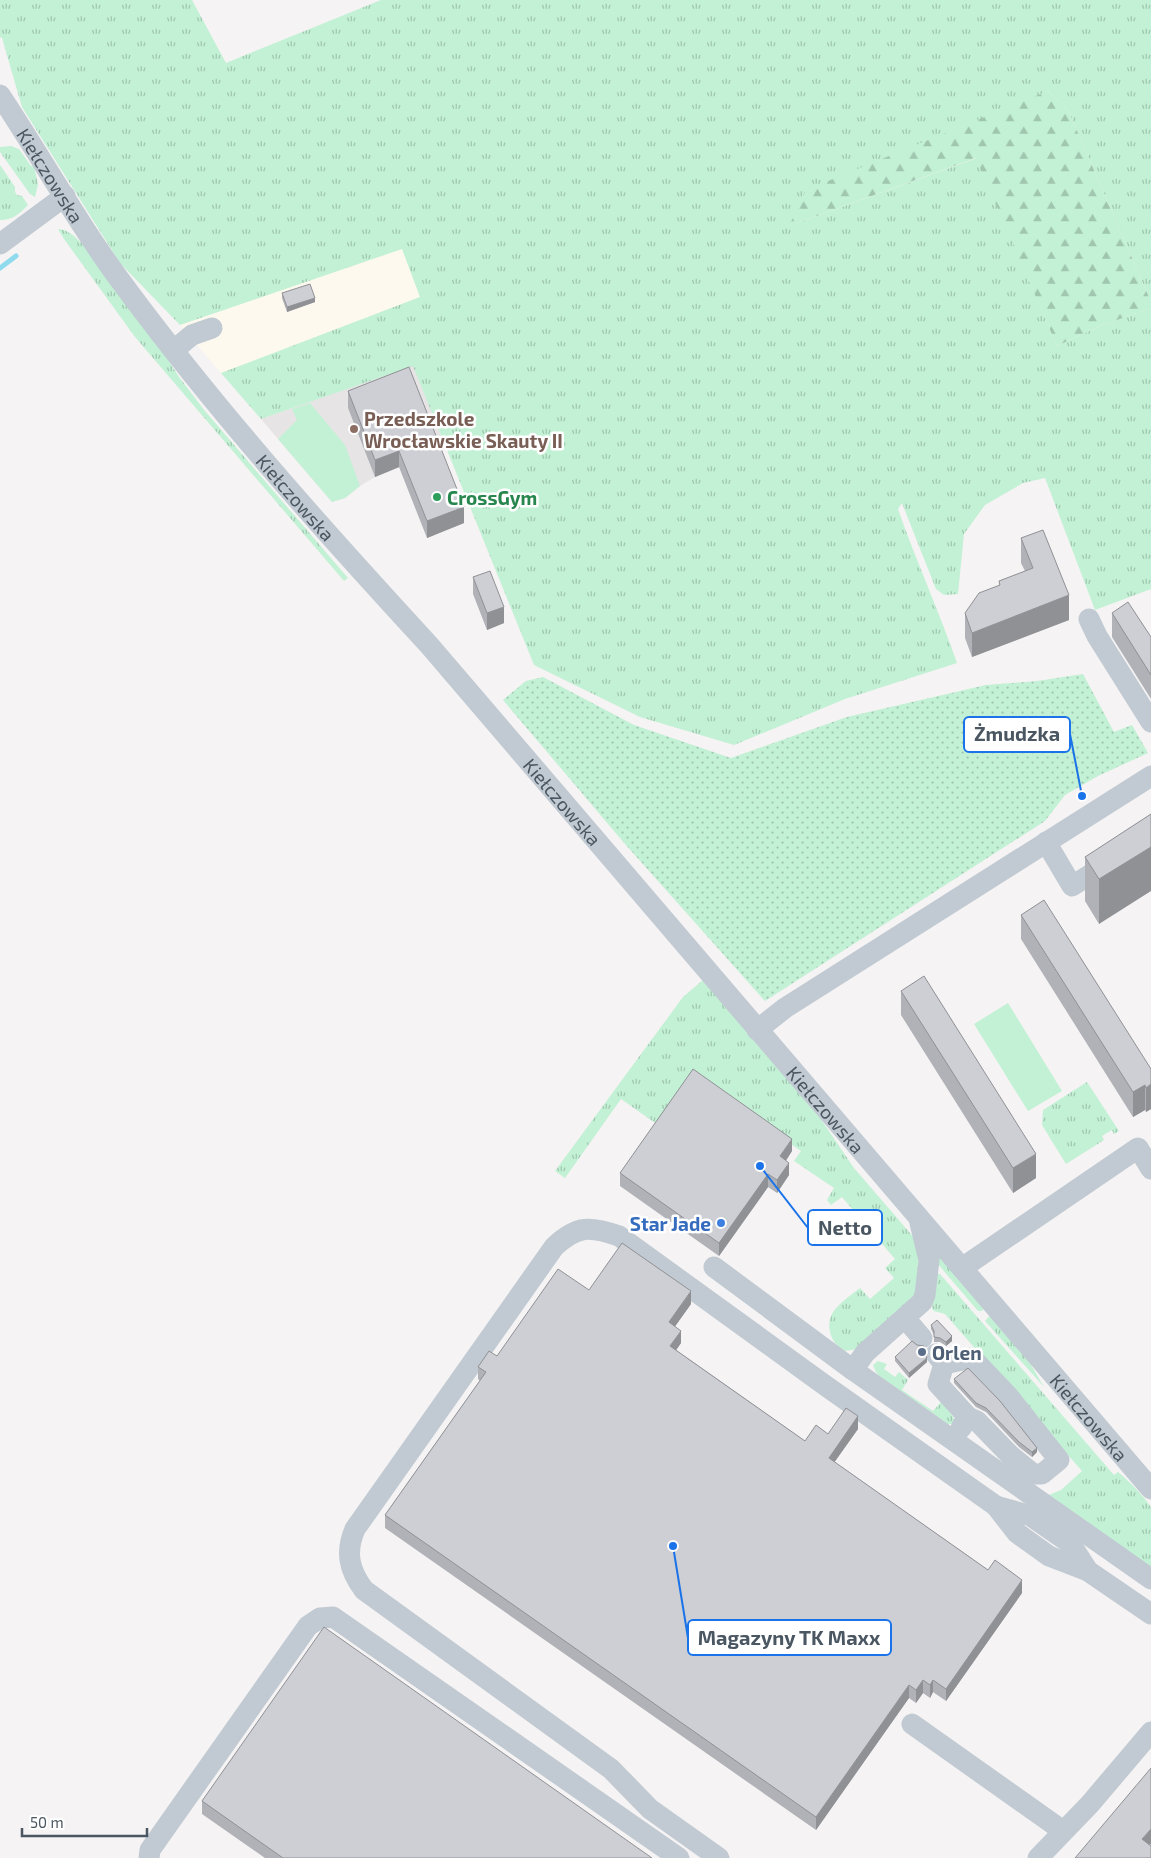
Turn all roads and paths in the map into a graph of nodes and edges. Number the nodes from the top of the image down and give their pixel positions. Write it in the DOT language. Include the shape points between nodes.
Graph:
graph roads {
  1 [pos="4,108"];
  2 [pos="64,196"];
  3 [pos="0,244"];
  4 [pos="212,328"];
  5 [pos="174,350"];
  6 [pos="1089,619"];
  7 [pos="1151,722"];
  8 [pos="1151,776"];
  9 [pos="1151,836"];
  10 [pos="1046,842"];
  11 [pos="757,1030"];
  12 [pos="1144,1144"];
  13 [pos="1151,1169"];
  14 [pos="918,1218"];
  15 [pos="714,1267"];
  16 [pos="962,1268"];
  17 [pos="905,1318"];
  18 [pos="922,1338"];
  19 [pos="853,1370"];
  20 [pos="968,1417"];
  21 [pos="955,1440"];
  22 [pos="1151,1489"];
  23 [pos="1151,1580"];
  24 [pos="1151,1614"];
  25 [pos="912,1724"];
  26 [pos="1151,1732"];
  27 [pos="1063,1831"];
  28 [pos="149,1858"];
  29 [pos="679,1858"];
  30 [pos="719,1858"];
  31 [pos="1038,1858"];
  1 -- 2 [label="street, Kiełczowska"];
  2 -- 3 [label="street"];
  2 -- 5 [label="street, Kiełczowska" via="110,266"];
  4 -- 5 [label="street" via="192,335"];
  5 -- 11 [label="street, Kiełczowska" via="234,427 429,646"];
  6 -- 7 [label="street"];
  8 -- 10 [label="street"];
  9 -- 10 [label="street" via="1072,886"];
  10 -- 11 [label="street" via="785,1008"];
  11 -- 14 [label="street, Kiełczowska"];
  12 -- 13 [label="street"];
  12 -- 16 [label="street"];
  14 -- 16 [label="street, Kiełczowska"];
  14 -- 17 [label="street" via="929,1260 925,1295"];
  15 -- 19 [label="street"];
  16 -- 22 [label="street, Kiełczowska"];
  17 -- 18 [label="street"];
  17 -- 19 [label="street" via="864,1353"];
  19 -- 21 [label="street"];
  20 -- 20 [label="street" via="938,1384 941,1359 972,1358 1009,1396 1059,1460 1042,1474 1033,1474 977,1420"];
  20 -- 21 [label="street"];
  21 -- 23 [label="street"];
  24 -- 30 [label="street" via="1088,1571 1049,1556 1017,1533 996,1506 619,1236 597,1229 565,1237 554,1247 355,1529 349,1542 354,1578 364,1590 611,1769 650,1809"];
  25 -- 27 [label="street"];
  26 -- 27 [label="street"];
  27 -- 31 [label="street"];
  28 -- 29 [label="street" via="150,1850 308,1626 320,1618 333,1617"];
}
